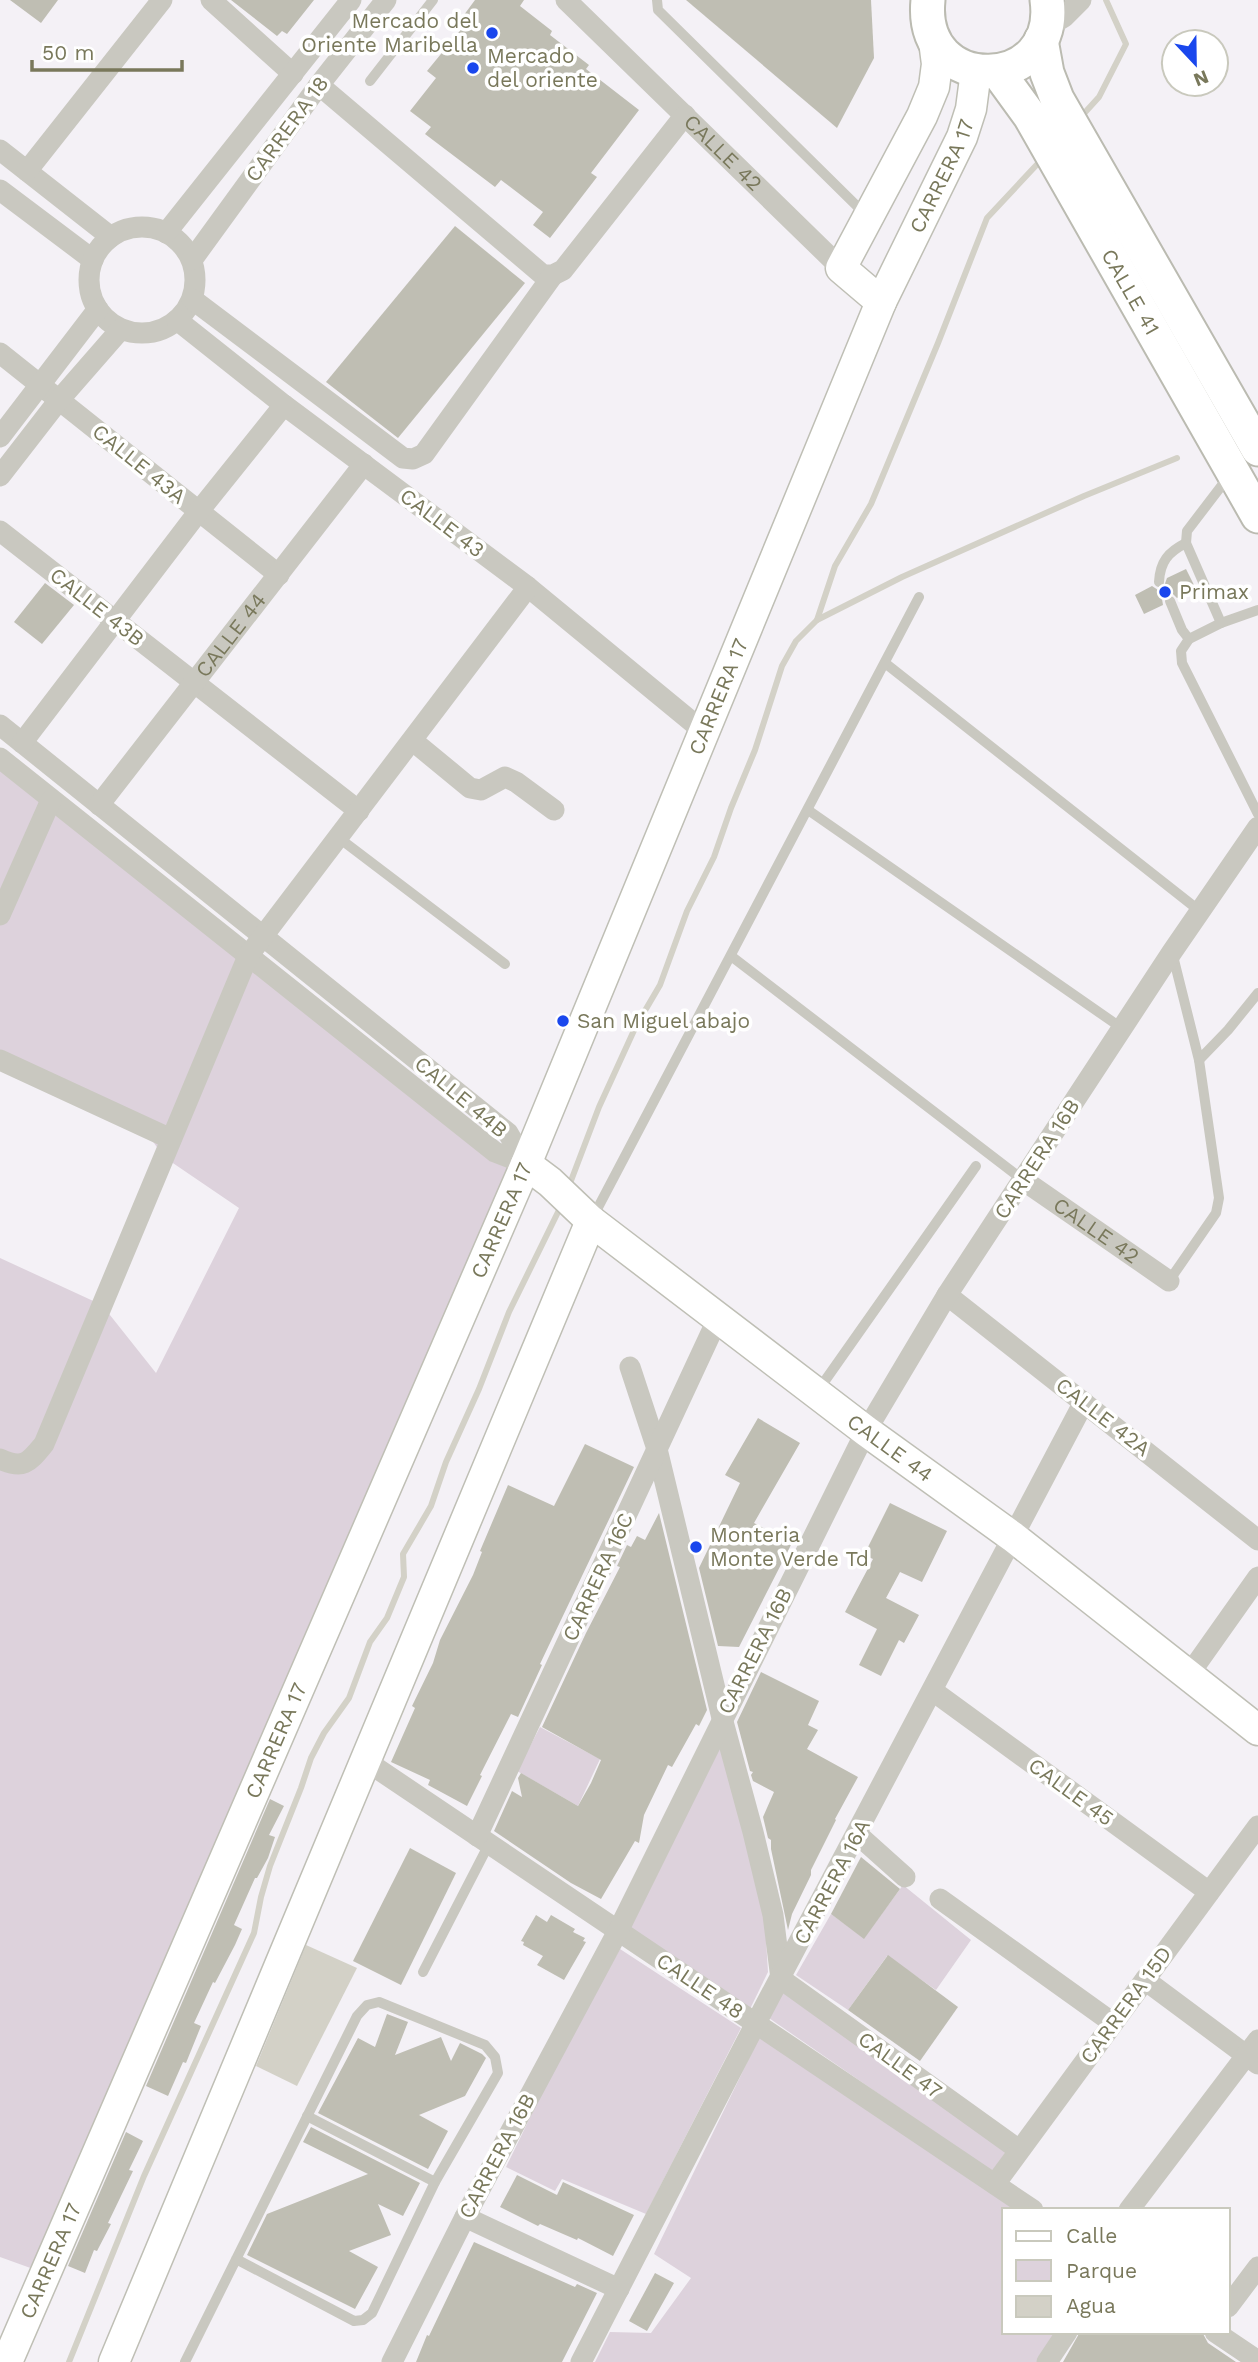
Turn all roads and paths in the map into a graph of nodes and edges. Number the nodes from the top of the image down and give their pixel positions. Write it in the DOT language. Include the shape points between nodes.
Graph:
graph roads {
  1 [pos="162,0"];
  2 [pos="211,0"];
  3 [pos="351,0"];
  4 [pos="386,0"];
  5 [pos="433,0"];
  6 [pos="566,0"];
  7 [pos="657,0"];
  8 [pos="928,0"];
  9 [pos="1081,0"];
  10 [pos="1045,23"];
  11 [pos="934,41"];
  12 [pos="987,71"];
  13 [pos="293,74"];
  14 [pos="370,81"];
  15 [pos="319,85"];
  16 [pos="685,115"];
  17 [pos="0,150"];
  18 [pos="27,171"];
  19 [pos="0,190"];
  20 [pos="869,218"];
  21 [pos="166,233"];
  22 [pos="111,237"];
  23 [pos="93,260"];
  24 [pos="192,260"];
  25 [pos="841,268"];
  26 [pos="553,275"];
  27 [pos="192,299"];
  28 [pos="881,302"];
  29 [pos="98,309"];
  30 [pos="177,320"];
  31 [pos="121,329"];
  32 [pos="0,353"];
  33 [pos="40,384"];
  34 [pos="59,400"];
  35 [pos="284,405"];
  36 [pos="0,437"];
  37 [pos="1258,449"];
  38 [pos="364,464"];
  39 [pos="1233,471"];
  40 [pos="0,477"];
  41 [pos="199,511"];
  42 [pos="1258,516"];
  43 [pos="0,531"];
  44 [pos="1186,543"];
  45 [pos="279,575"];
  46 [pos="1159,582"];
  47 [pos="528,587"];
  48 [pos="919,597"];
  49 [pos="1170,601"];
  50 [pos="1256,614"];
  51 [pos="116,621"];
  52 [pos="1221,623"];
  53 [pos="1189,639"];
  54 [pos="885,663"];
  55 [pos="194,683"];
  56 [pos="0,725"];
  57 [pos="703,732"];
  58 [pos="413,741"];
  59 [pos="22,743"];
  60 [pos="0,758"];
  61 [pos="51,800"];
  62 [pos="99,805"];
  63 [pos="554,810"];
  64 [pos="808,810"];
  65 [pos="359,811"];
  66 [pos="1258,814"];
  67 [pos="1258,827"];
  68 [pos="339,838"];
  69 [pos="1201,912"];
  70 [pos="0,915"];
  71 [pos="263,937"];
  72 [pos="1172,952"];
  73 [pos="248,956"];
  74 [pos="731,956"];
  75 [pos="505,964"];
  76 [pos="1258,993"];
  77 [pos="1123,1028"];
  78 [pos="0,1060"];
  79 [pos="1199,1060"];
  80 [pos="476,1108"];
  81 [pos="462,1126"];
  82 [pos="171,1139"];
  83 [pos="526,1164"];
  84 [pos="976,1166"];
  85 [pos="1023,1180"];
  86 [pos="587,1218"];
  87 [pos="1169,1280"];
  88 [pos="947,1295"];
  89 [pos="718,1318"];
  90 [pos="630,1367"];
  91 [pos="816,1392"];
  92 [pos="1084,1402"];
  93 [pos="866,1431"];
  94 [pos="657,1449"];
  95 [pos="0,1459"];
  96 [pos="636,1496"];
  97 [pos="671,1514"];
  98 [pos="1013,1537"];
  99 [pos="1258,1540"];
  100 [pos="1258,1577"];
  101 [pos="1188,1676"];
  102 [pos="933,1691"];
  103 [pos="722,1718"];
  104 [pos="1258,1730"];
  105 [pos="366,1761"];
  106 [pos="1258,1826"];
  107 [pos="857,1834"];
  108 [pos="483,1840"];
  109 [pos="905,1877"];
  110 [pos="1209,1892"];
  111 [pos="940,1899"];
  112 [pos="618,1931"];
  113 [pos="423,1972"];
  114 [pos="781,1979"];
  115 [pos="1145,1980"];
  116 [pos="1113,2023"];
  117 [pos="756,2024"];
  118 [pos="1254,2053"];
  119 [pos="307,2116"];
  120 [pos="1019,2150"];
  121 [pos="435,2182"];
  122 [pos="995,2184"];
  123 [pos="1030,2208"];
  124 [pos="1131,2208"];
  125 [pos="465,2217"];
  126 [pos="236,2259"];
  127 [pos="1258,2267"];
  128 [pos="619,2289"];
  129 [pos="1230,2304"];
  130 [pos="1067,2334"];
  131 [pos="1218,2334"];
  132 [pos="1258,2361"];
  133 [pos="7,2362"];
  134 [pos="114,2362"];
  135 [pos="185,2362"];
  136 [pos="392,2362"];
  137 [pos="580,2362"];
  138 [pos="1047,2362"];
  1 -- 18 [label="street"];
  2 -- 13 [label="street"];
  3 -- 13 [label="street, CARRERA 18"];
  4 -- 15 [label="street, CARRERA 18"];
  5 -- 14 [label="lane"];
  6 -- 16 [label="street, CALLE 42"];
  7 -- 20 [label="lane" via="658,10"];
  8 -- 11 [label="main road"];
  9 -- 10 [label="street" via="1064,16"];
  10 -- 12 [label="main road" via="1023,61"];
  10 -- 37 [label="main road, CALLE 41" via="1047,73 1057,99"];
  11 -- 12 [label="main road" via="952,61"];
  11 -- 20 [label="street, CARRERA 17" via="934,87"];
  12 -- 28 [label="street, CARRERA 17" via="962,137"];
  12 -- 39 [label="main road, CALLE 41" via="1030,117"];
  13 -- 21 [label="street, CARRERA 18"];
  15 -- 24 [label="street, CARRERA 18"];
  15 -- 26 [label="street" via="543,275"];
  16 -- 25 [label="street, CALLE 42"];
  16 -- 26 [label="street" via="564,270"];
  17 -- 18 [label="street"];
  18 -- 22 [label="street"];
  19 -- 23 [label="street"];
  20 -- 25 [label="street, CARRERA 17"];
  21 -- 22 [label="street" via="144,227"];
  21 -- 24 [label="street"];
  22 -- 23 [label="street"];
  23 -- 29 [label="street" via="89,286"];
  24 -- 27 [label="street"];
  25 -- 28 [label="street, CALLE 42"];
  26 -- 27 [label="street, CALLE 43" via="424,454 413,459 403,458"];
  27 -- 30 [label="street"];
  28 -- 57 [label="street, CARRERA 17"];
  29 -- 31 [label="street"];
  29 -- 33 [label="street"];
  30 -- 31 [label="street" via="151,332"];
  30 -- 35 [label="street, CALLE 43"];
  31 -- 34 [label="street"];
  32 -- 33 [label="street, CALLE 43A"];
  33 -- 34 [label="street, CALLE 43A"];
  33 -- 36 [label="street"];
  34 -- 40 [label="street"];
  34 -- 41 [label="street, CALLE 43A"];
  35 -- 38 [label="street, CALLE 43"];
  35 -- 41 [label="street"];
  38 -- 45 [label="street, CALLE 44"];
  38 -- 47 [label="street, CALLE 43"];
  39 -- 42 [label="main road, CALLE 41"];
  39 -- 44 [label="lane" via="1187,531"];
  41 -- 45 [label="street, CALLE 43A"];
  41 -- 51 [label="street"];
  43 -- 51 [label="street, CALLE 43B"];
  44 -- 46 [label="lane" via="1172,550 1160,566"];
  44 -- 52 [label="lane"];
  45 -- 55 [label="street, CALLE 44"];
  47 -- 57 [label="street, CALLE 43"];
  47 -- 58 [label="street"];
  48 -- 54 [label="lane"];
  49 -- 53 [label="lane"];
  50 -- 52 [label="lane"];
  51 -- 55 [label="street, CALLE 43B"];
  51 -- 59 [label="street"];
  52 -- 53 [label="lane"];
  53 -- 66 [label="lane" via="1181,651 1182,663"];
  54 -- 64 [label="lane"];
  54 -- 69 [label="lane"];
  55 -- 62 [label="street, CALLE 44"];
  55 -- 65 [label="street, CALLE 43B"];
  56 -- 59 [label="street, CALLE 44B"];
  57 -- 83 [label="street, CARRERA 17"];
  58 -- 63 [label="street" via="470,788 481,790 505,777"];
  58 -- 65 [label="street"];
  59 -- 62 [label="street, CALLE 44B"];
  60 -- 61 [label="street, CALLE 44B"];
  61 -- 70 [label="street"];
  61 -- 73 [label="street, CALLE 44B"];
  62 -- 71 [label="street, CALLE 44B"];
  64 -- 74 [label="lane"];
  64 -- 77 [label="lane"];
  65 -- 68 [label="street"];
  67 -- 69 [label="street, CARRERA 16B"];
  68 -- 71 [label="street"];
  68 -- 75 [label="lane"];
  69 -- 72 [label="street, CARRERA 16B"];
  71 -- 73 [label="street"];
  71 -- 80 [label="street, CALLE 44B"];
  72 -- 77 [label="street, CARRERA 16B"];
  72 -- 79 [label="lane"];
  73 -- 81 [label="street, CALLE 44B"];
  73 -- 82 [label="street"];
  74 -- 85 [label="lane"];
  74 -- 86 [label="lane"];
  76 -- 79 [label="lane"];
  77 -- 85 [label="street, CARRERA 16B"];
  78 -- 82 [label="street"];
  79 -- 87 [label="lane" via="1219,1198 1216,1213"];
  80 -- 81 [label="street"];
  80 -- 83 [label="street, CALLE 44B" via="508,1133"];
  81 -- 83 [label="street, CALLE 44B" via="495,1152"];
  82 -- 95 [label="street" via="44,1444 29,1462 14,1466"];
  83 -- 86 [label="street, CALLE 44"];
  83 -- 133 [label="street, CARRERA 17"];
  84 -- 91 [label="lane"];
  85 -- 87 [label="street, CALLE 42"];
  85 -- 88 [label="street, CARRERA 16B"];
  86 -- 89 [label="street, CALLE 44"];
  86 -- 105 [label="street"];
  88 -- 92 [label="street, CALLE 42A"];
  88 -- 93 [label="street, CARRERA 16B"];
  89 -- 91 [label="street, CALLE 44"];
  89 -- 94 [label="street, CARRERA 16C"];
  90 -- 94 [label="street"];
  91 -- 93 [label="street, CALLE 44"];
  92 -- 98 [label="street, CARRERA 16A"];
  92 -- 99 [label="street, CALLE 42A"];
  93 -- 98 [label="street, CALLE 44"];
  93 -- 103 [label="street, CARRERA 16B"];
  94 -- 96 [label="street, CARRERA 16C"];
  94 -- 97 [label="street"];
  96 -- 97 [label="street"];
  96 -- 108 [label="street, CARRERA 16C"];
  97 -- 103 [label="street"];
  98 -- 101 [label="street, CALLE 44"];
  98 -- 102 [label="street, CARRERA 16A"];
  100 -- 101 [label="street"];
  101 -- 104 [label="street, CALLE 44"];
  102 -- 107 [label="street, CARRERA 16A"];
  102 -- 110 [label="street, CALLE 45"];
  103 -- 112 [label="street, CARRERA 16B"];
  103 -- 114 [label="street" via="773,1915"];
  105 -- 108 [label="street, CALLE 48"];
  105 -- 134 [label="street"];
  106 -- 110 [label="street, CARRERA 15D"];
  107 -- 109 [label="street"];
  107 -- 114 [label="street, CARRERA 16A"];
  108 -- 112 [label="street, CALLE 48"];
  108 -- 113 [label="lane"];
  110 -- 115 [label="street, CARRERA 15D"];
  111 -- 116 [label="street"];
  112 -- 117 [label="street, CALLE 48"];
  112 -- 125 [label="street, CARRERA 16B"];
  114 -- 117 [label="street, CARRERA 16A"];
  114 -- 120 [label="street, CALLE 47"];
  115 -- 116 [label="street, CARRERA 15D"];
  115 -- 118 [label="street"];
  116 -- 120 [label="street, CARRERA 15D"];
  117 -- 122 [label="street, CALLE 48"];
  117 -- 128 [label="street, CARRERA 16A"];
  118 -- 124 [label="street"];
  119 -- 121 [label="lane"];
  119 -- 121 [label="lane" via="357,2016 367,2005 379,2002 485,2045 495,2057 498,2073"];
  119 -- 126 [label="lane"];
  120 -- 122 [label="street, CARRERA 15D"];
  121 -- 126 [label="lane" via="372,2313 363,2320 354,2321"];
  122 -- 123 [label="street, CALLE 48"];
  125 -- 128 [label="street"];
  125 -- 136 [label="street, CARRERA 16B"];
  126 -- 135 [label="lane"];
  127 -- 129 [label="street"];
  128 -- 137 [label="street, CARRERA 16A"];
  130 -- 138 [label="street"];
  131 -- 132 [label="street"];
}
